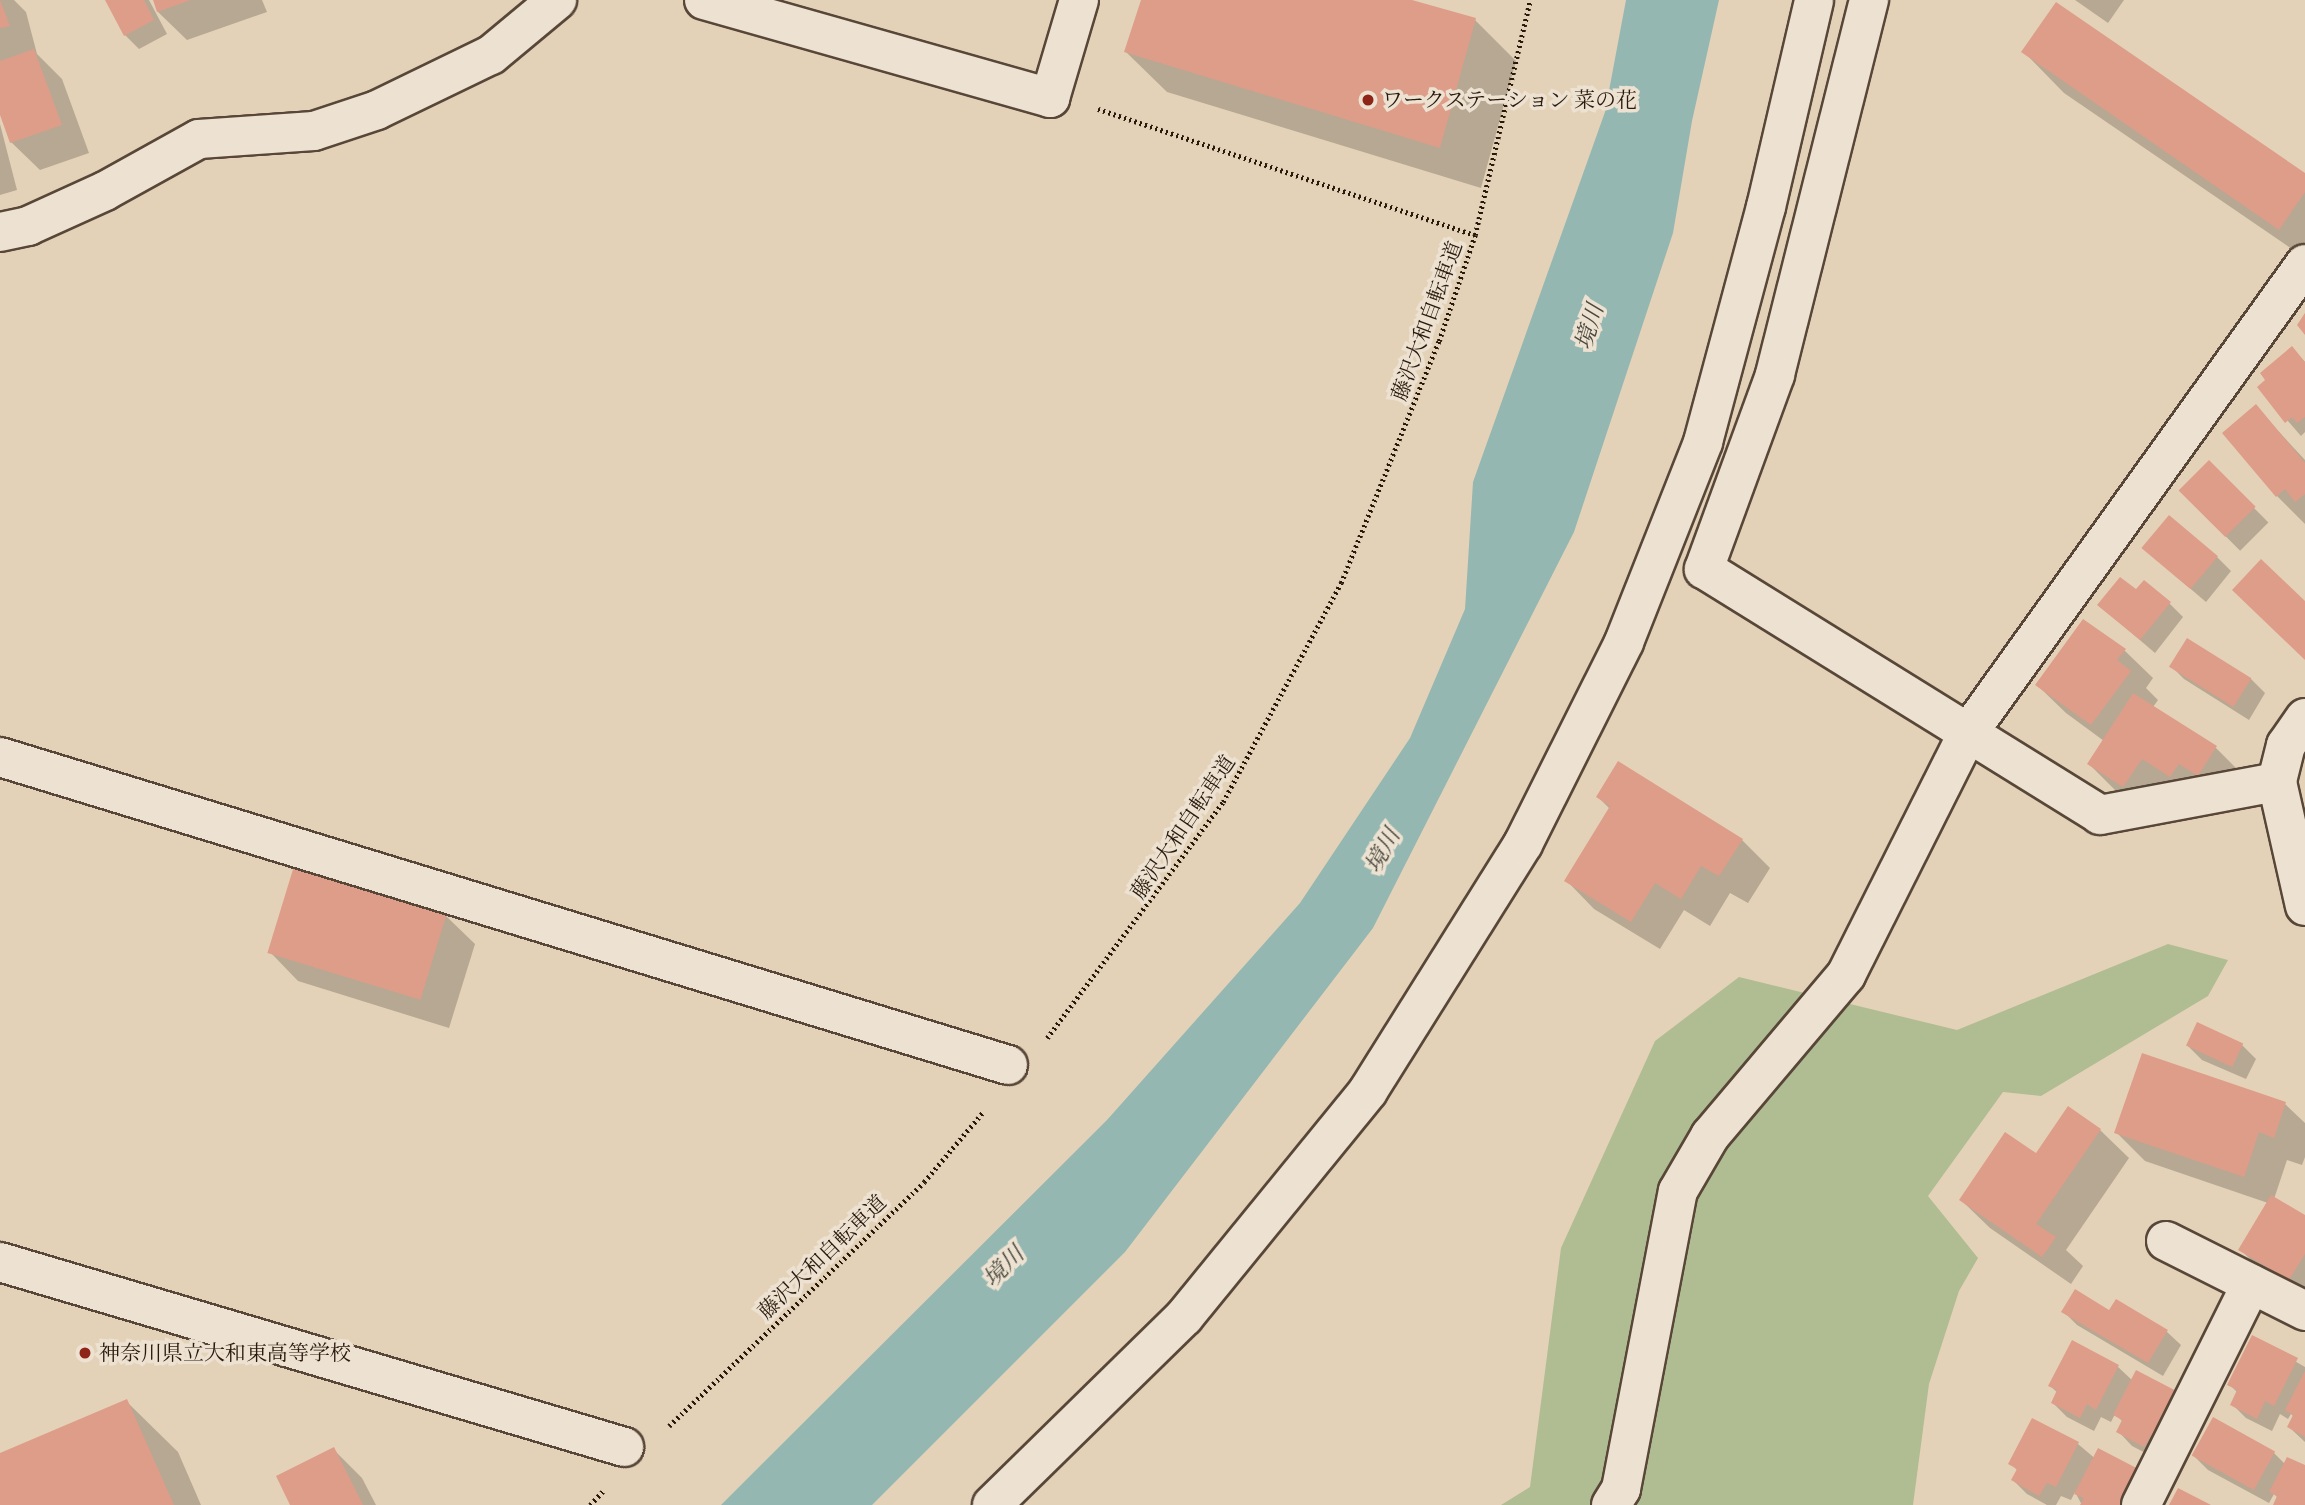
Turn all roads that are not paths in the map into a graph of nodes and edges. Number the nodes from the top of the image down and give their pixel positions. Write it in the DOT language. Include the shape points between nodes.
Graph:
graph roads {
  1 [pos="557,0"];
  2 [pos="704,0"];
  3 [pos="1079,0"];
  4 [pos="1814,0"];
  5 [pos="1869,0"];
  6 [pos="0,232"];
  7 [pos="2305,264"];
  8 [pos="2305,718"];
  9 [pos="1966,736"];
  10 [pos="0,757"];
  11 [pos="2277,782"];
  12 [pos="2305,906"];
  13 [pos="1008,1065"];
  14 [pos="2166,1241"];
  15 [pos="0,1262"];
  16 [pos="2251,1284"];
  17 [pos="2305,1311"];
  18 [pos="624,1447"];
  19 [pos="992,1505"];
  20 [pos="1611,1505"];
  21 [pos="2141,1505"];
  1 -- 6 [label="street" via="491,55 377,110 314,131 199,139 105,191 28,226"];
  2 -- 3 [label="street" via="1050,98"];
  4 -- 19 [label="street" via="1766,207 1703,442 1624,642 1523,844 1368,1091 1184,1317"];
  5 -- 9 [label="street" via="1776,375 1704,569"];
  7 -- 9 [label="street"];
  8 -- 11 [label="street" via="2286,745"];
  9 -- 11 [label="street" via="2100,816"];
  9 -- 20 [label="street" via="1846,975 1710,1136 1678,1191 1622,1489"];
  10 -- 13 [label="street"];
  11 -- 12 [label="street"];
  14 -- 16 [label="street"];
  15 -- 18 [label="street"];
  16 -- 17 [label="street"];
  16 -- 21 [label="street"];
}
